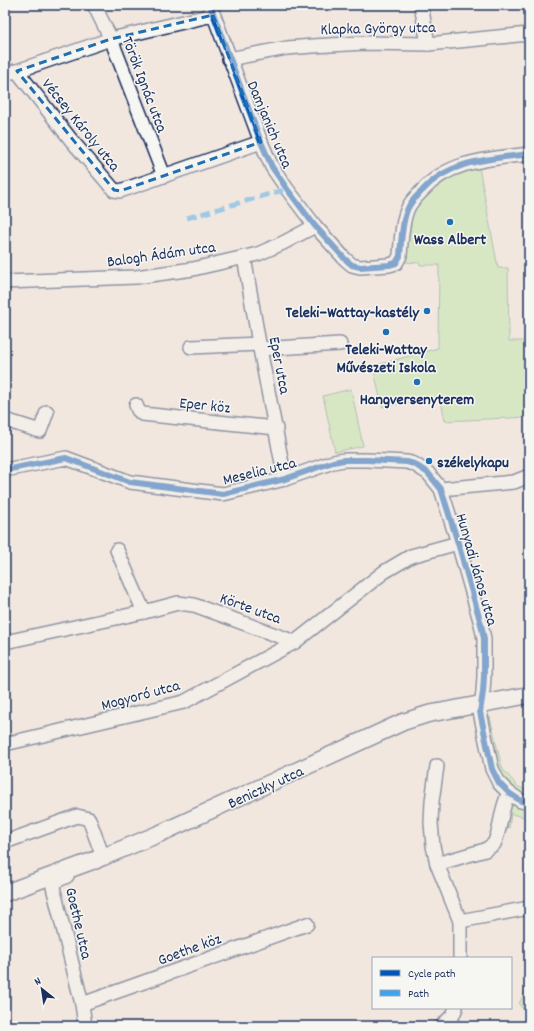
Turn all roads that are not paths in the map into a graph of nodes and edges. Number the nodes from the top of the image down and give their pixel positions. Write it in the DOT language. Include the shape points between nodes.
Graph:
graph roads {
  1 [pos="94,5"];
  2 [pos="421,5"];
  3 [pos="211,10"];
  4 [pos="529,34"];
  5 [pos="111,39"];
  6 [pos="428,44"];
  7 [pos="229,59"];
  8 [pos="9,72"];
  9 [pos="261,142"];
  10 [pos="529,154"];
  11 [pos="164,176"];
  12 [pos="315,226"];
  13 [pos="244,257"];
  14 [pos="5,282"];
  15 [pos="340,344"];
  16 [pos="259,347"];
  17 [pos="191,348"];
  18 [pos="136,405"];
  19 [pos="47,412"];
  20 [pos="5,420"];
  21 [pos="276,428"];
  22 [pos="5,470"];
  23 [pos="529,476"];
  24 [pos="285,479"];
  25 [pos="441,489"];
  26 [pos="458,543"];
  27 [pos="118,550"];
  28 [pos="144,612"];
  29 [pos="5,642"];
  30 [pos="296,642"];
  31 [pos="529,695"];
  32 [pos="481,704"];
  33 [pos="5,744"];
  34 [pos="437,766"];
  35 [pos="509,793"];
  36 [pos="529,803"];
  37 [pos="5,842"];
  38 [pos="102,857"];
  39 [pos="438,864"];
  40 [pos="5,893"];
  41 [pos="529,908"];
  42 [pos="460,921"];
  43 [pos="307,924"];
  44 [pos="460,957"];
  45 [pos="82,1004"];
  46 [pos="456,1009"];
  47 [pos="85,1026"];
  48 [pos="442,1026"];
  1 -- 5 [label="street, Török Ignác utca"];
  2 -- 6 [label="street"];
  3 -- 5 [label="street"];
  3 -- 7 [label="street, Damjanich utca"];
  4 -- 6 [label="street, Klapka György utca"];
  5 -- 8 [label="street"];
  5 -- 11 [label="street, Török Ignác utca"];
  6 -- 7 [label="street, Klapka György utca" via="364,43 313,46"];
  7 -- 9 [label="street, Damjanich utca"];
  8 -- 11 [label="street, Vécsey Károly utca" via="114,190 120,191"];
  9 -- 11 [label="street, Vécsey Károly utca"];
  9 -- 12 [label="street, Damjanich utca" via="272,167"];
  10 -- 12 [label="street, Damjanich utca" via="488,159 442,173 408,208 400,256 396,263 360,267 352,265"];
  12 -- 13 [label="street, Balogh Ádám utca" via="271,249"];
  13 -- 14 [label="street, Balogh Ádám utca" via="193,269 136,277"];
  13 -- 16 [label="street, Eper utca"];
  15 -- 16 [label="street"];
  16 -- 17 [label="street"];
  16 -- 21 [label="street, Eper utca"];
  18 -- 21 [label="street, Eper köz" via="142,414"];
  19 -- 20 [label="street" via="40,431"];
  21 -- 24 [label="street, Eper utca"];
  22 -- 24 [label="street, Meselia utca" via="66,458 130,482 223,494"];
  23 -- 25 [label="street" via="514,482"];
  24 -- 25 [label="street, Meselia utca" via="344,460 407,462 423,469"];
  25 -- 26 [label="street, Hunyadi János utca"];
  26 -- 30 [label="street, Körte utca" via="411,556 384,572"];
  26 -- 32 [label="street, Hunyadi János utca" via="479,612 482,631 484,676"];
  27 -- 28 [label="street"];
  28 -- 29 [label="street, Körte utca"];
  28 -- 30 [label="street, Körte utca" via="178,603 194,604"];
  30 -- 33 [label="street, Mogyoró utca" via="184,702"];
  31 -- 32 [label="main road, Beniczky utca"];
  32 -- 35 [label="street, Hunyadi János utca" via="481,716 492,769 499,783"];
  32 -- 38 [label="main road, Beniczky utca" via="428,714 403,722 220,807"];
  34 -- 39 [label="street" via="431,823"];
  35 -- 36 [label="street"];
  35 -- 39 [label="street" via="504,801 494,844 485,850"];
  37 -- 38 [label="street" via="77,816 89,819"];
  38 -- 40 [label="main road, Beniczky utca"];
  38 -- 45 [label="street, Goethe utca" via="91,865 57,880 53,885"];
  39 -- 42 [label="street"];
  41 -- 42 [label="street"];
  42 -- 44 [label="street"];
  43 -- 45 [label="street, Goethe köz"];
  45 -- 47 [label="street, Goethe utca"];
  46 -- 48 [label="street"];
}
